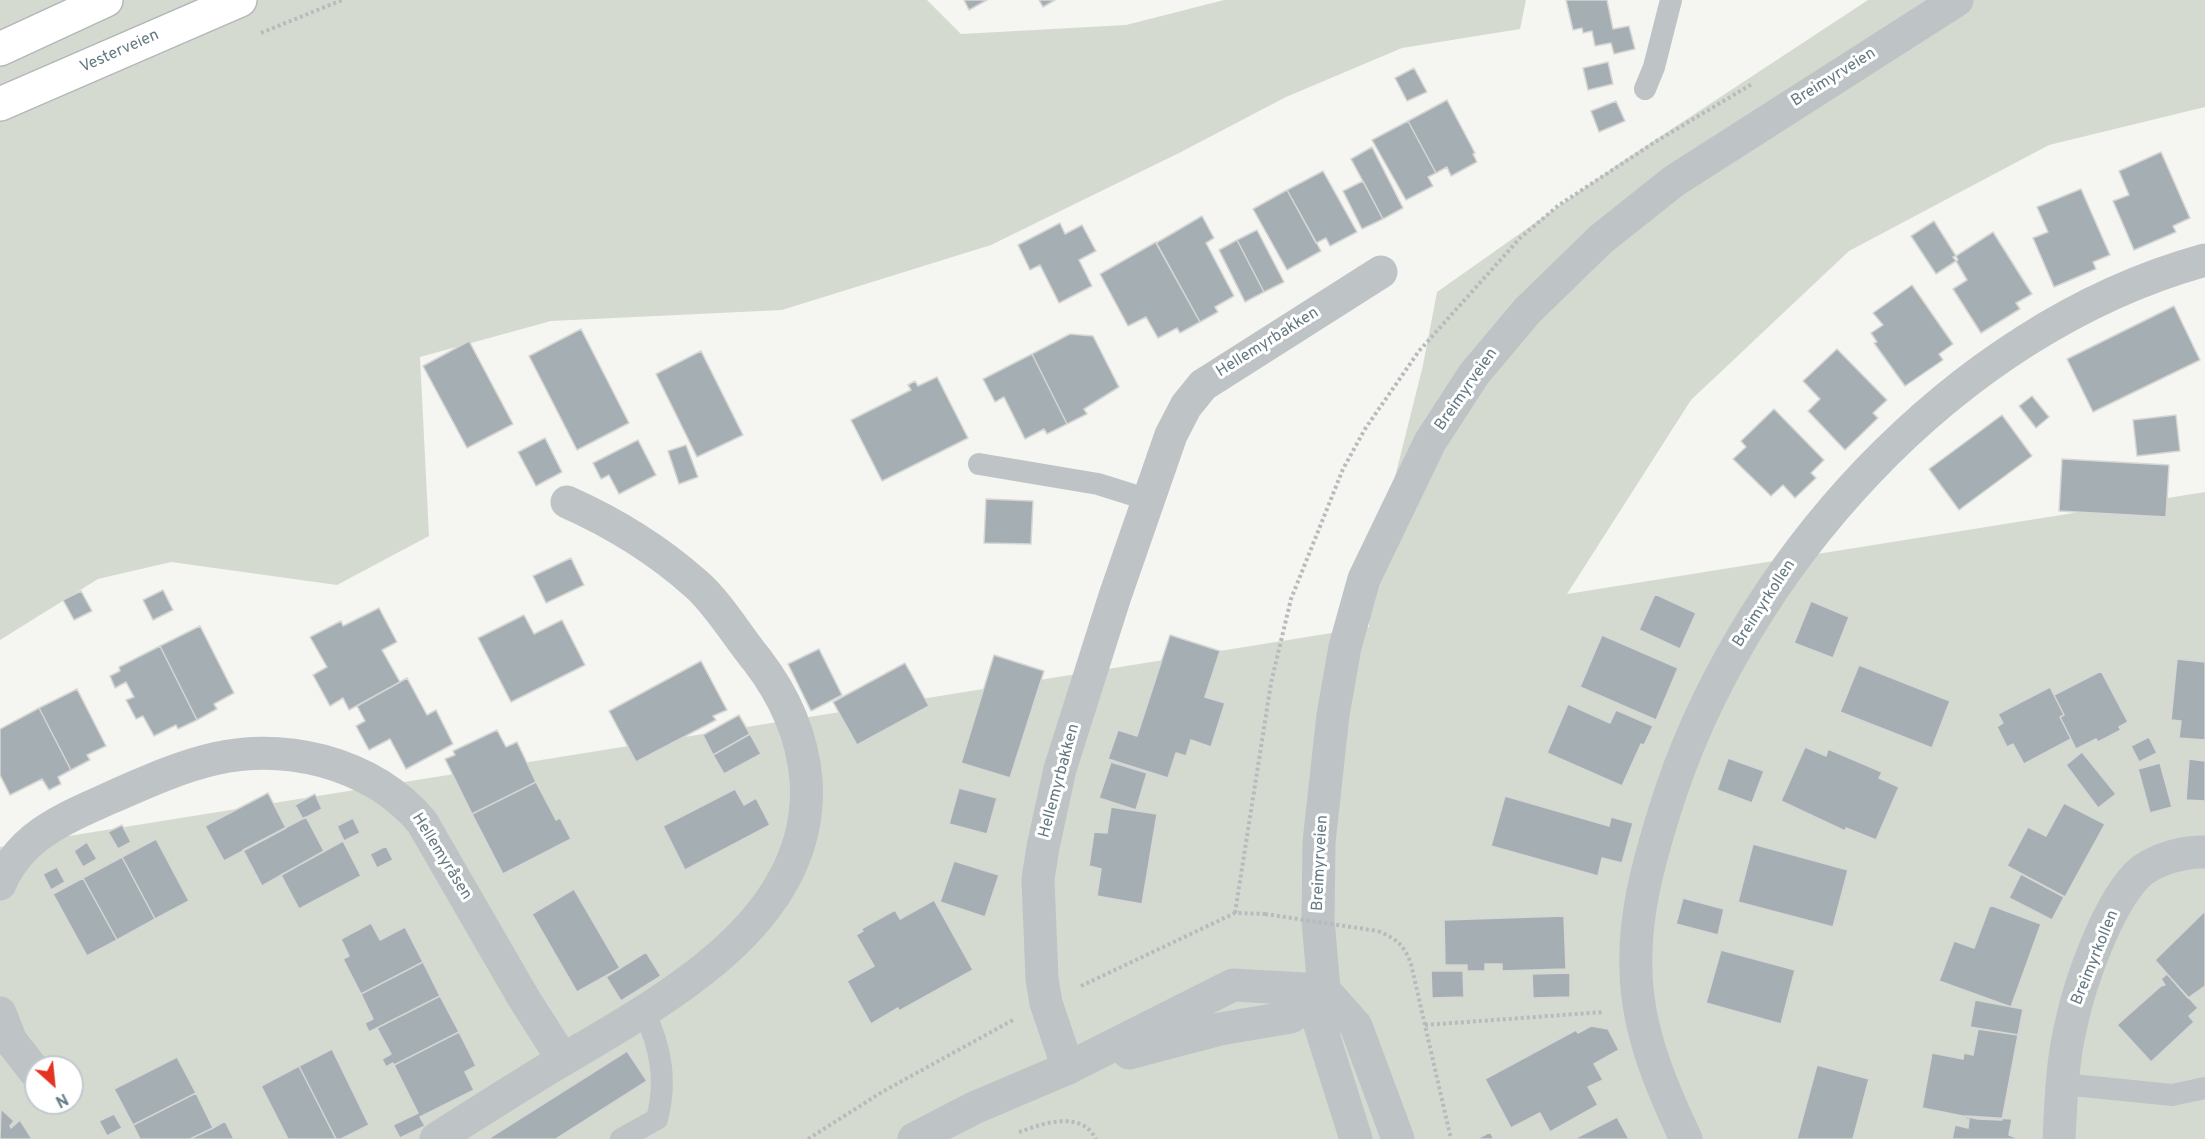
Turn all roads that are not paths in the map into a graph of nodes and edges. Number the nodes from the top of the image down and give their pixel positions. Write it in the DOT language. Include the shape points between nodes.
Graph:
graph roads {
  1 [pos="106,0"];
  2 [pos="240,0"];
  3 [pos="1671,0"];
  4 [pos="1957,0"];
  5 [pos="0,49"];
  6 [pos="1646,89"];
  7 [pos="0,104"];
  8 [pos="2205,260"];
  9 [pos="1381,272"];
  10 [pos="978,464"];
  11 [pos="1149,500"];
  12 [pos="567,502"];
  13 [pos="2205,852"];
  14 [pos="0,884"];
  15 [pos="1324,990"];
  16 [pos="0,1012"];
  17 [pos="644,1012"];
  18 [pos="24,1058"];
  19 [pos="563,1060"];
  20 [pos="1068,1068"];
  21 [pos="2062,1084"];
  22 [pos="2205,1088"];
  23 [pos="436,1139"];
  24 [pos="621,1139"];
  25 [pos="914,1139"];
  26 [pos="1356,1139"];
  27 [pos="1398,1139"];
  28 [pos="1686,1139"];
  29 [pos="2059,1139"];
  1 -- 5 [label="highway"];
  2 -- 7 [label="highway, Vesterveien"];
  3 -- 6 [label="lane"];
  4 -- 15 [label="street, Breimyrveien" via="1674,181 1601,239 1527,310 1474,374 1430,442 1364,579 1345,647 1319,842 1318,920"];
  8 -- 28 [label="street, Breimyrkollen" via="2114,293 1988,368 1934,408 1824,519 1780,576 1746,630 1707,701 1676,772 1638,910 1635,971 1639,1010 1653,1063"];
  9 -- 11 [label="street, Hellemyrbakken" via="1203,385 1171,435"];
  10 -- 11 [label="lane" via="1098,484"];
  11 -- 20 [label="street, Hellemyrbakken" via="1060,769 1038,879 1042,980"];
  12 -- 17 [label="street" via="592,513 698,585 771,678 789,711 804,757 804,828 792,865 775,896 745,933"];
  13 -- 21 [label="street, Breimyrkollen" via="2164,859 2138,874 2122,895 2082,986 2070,1026"];
  14 -- 19 [label="street, Hellemyråsen" via="21,849 42,830 198,763 252,752 294,754 345,767 384,786 423,822"];
  15 -- 20 [label="street" via="1233,985"];
  15 -- 26 [label="street, Breimyrveien" via="1319,1022"];
  15 -- 27 [label="street" via="1356,1026"];
  16 -- 18 [label="street" via="11,1041"];
  17 -- 19 [label="street"];
  17 -- 24 [label="lane" via="655,1035 663,1079 661,1102 657,1119"];
  19 -- 23 [label="street"];
  20 -- 25 [label="street" via="974,1108"];
  21 -- 22 [label="lane" via="2172,1095"];
  21 -- 29 [label="street, Breimyrkollen"];
}
